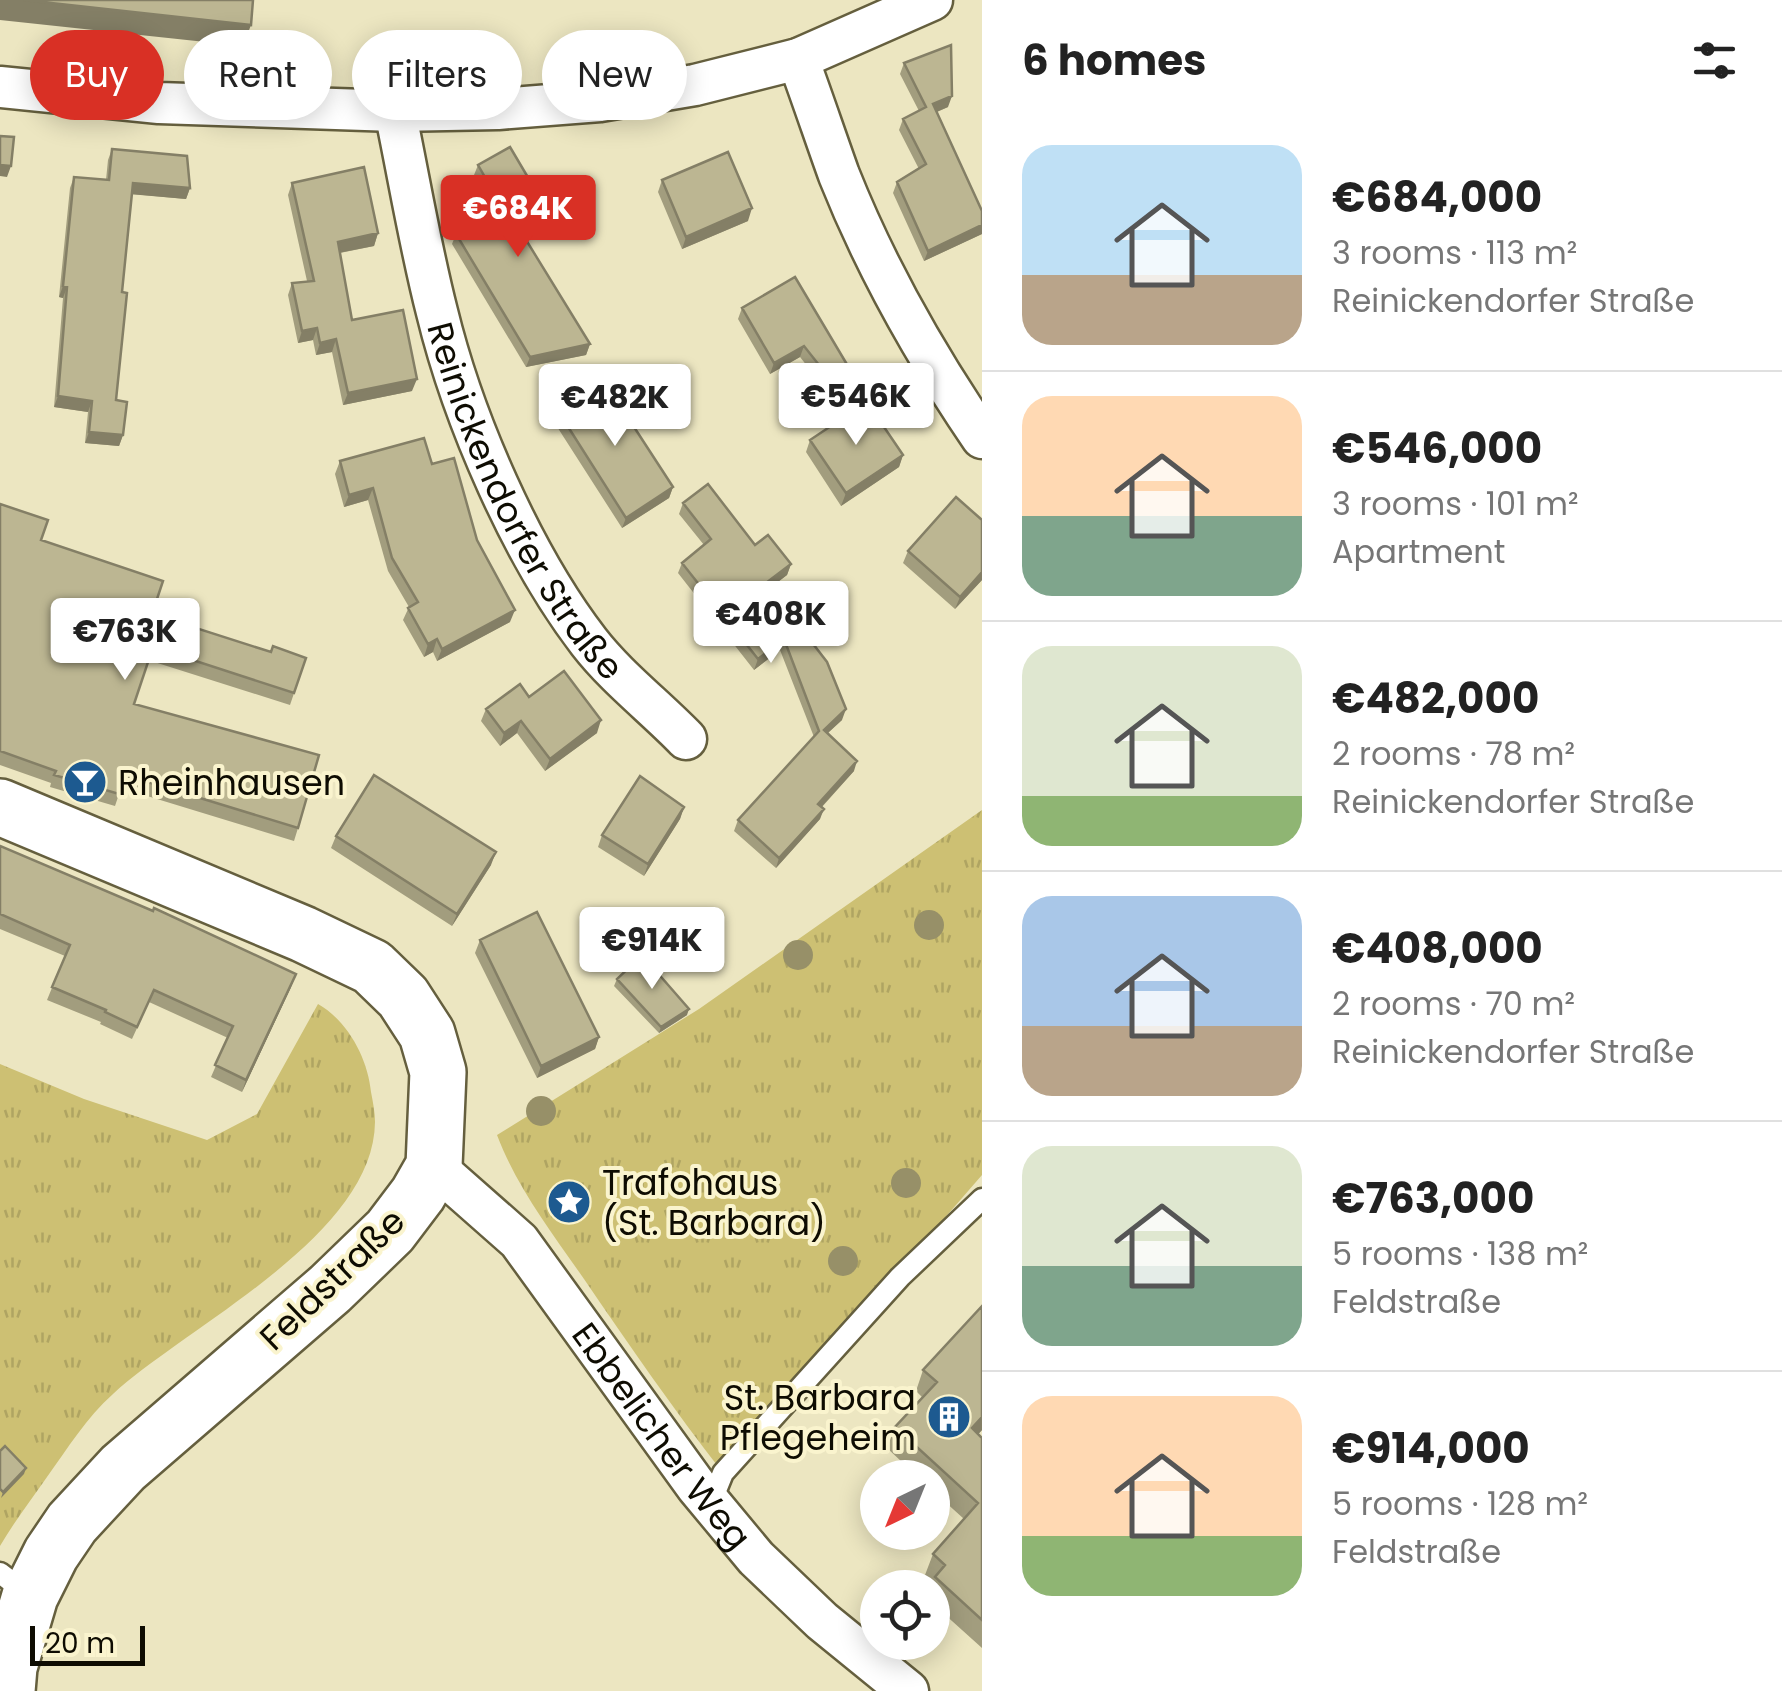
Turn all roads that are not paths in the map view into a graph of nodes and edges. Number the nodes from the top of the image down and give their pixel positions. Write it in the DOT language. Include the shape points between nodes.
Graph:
graph roads {
  1 [pos="932,0"];
  2 [pos="798,58"];
  3 [pos="0,87"];
  4 [pos="522,107"];
  5 [pos="352,110"];
  6 [pos="397,120"];
  7 [pos="982,438"];
  8 [pos="686,738"];
  9 [pos="0,807"];
  10 [pos="434,1166"];
  11 [pos="982,1199"];
  12 [pos="710,1505"];
  13 [pos="15,1584"];
  14 [pos="7,1691"];
  15 [pos="908,1691"];
  1 -- 2 [label="street"];
  2 -- 4 [label="street" via="695,85"];
  2 -- 7 [label="street" via="886,278"];
  3 -- 5 [label="street" via="160,103"];
  6 -- 8 [label="street, Reinickendorfer Straße" via="437,314 497,479 538,562 590,644"];
  9 -- 10 [label="main road" via="372,967 427,1034 438,1072"];
  10 -- 12 [label="street, Ebbelicher Weg" via="518,1241"];
  10 -- 13 [label="main road, Feldstraße" via="390,1231 123,1468 51,1554"];
  11 -- 12 [label="lane" via="900,1277 723,1473"];
  12 -- 15 [label="street, Ebbelicher Weg" via="822,1622"];
  13 -- 14 [label="main road, Feldstraße"];
}
